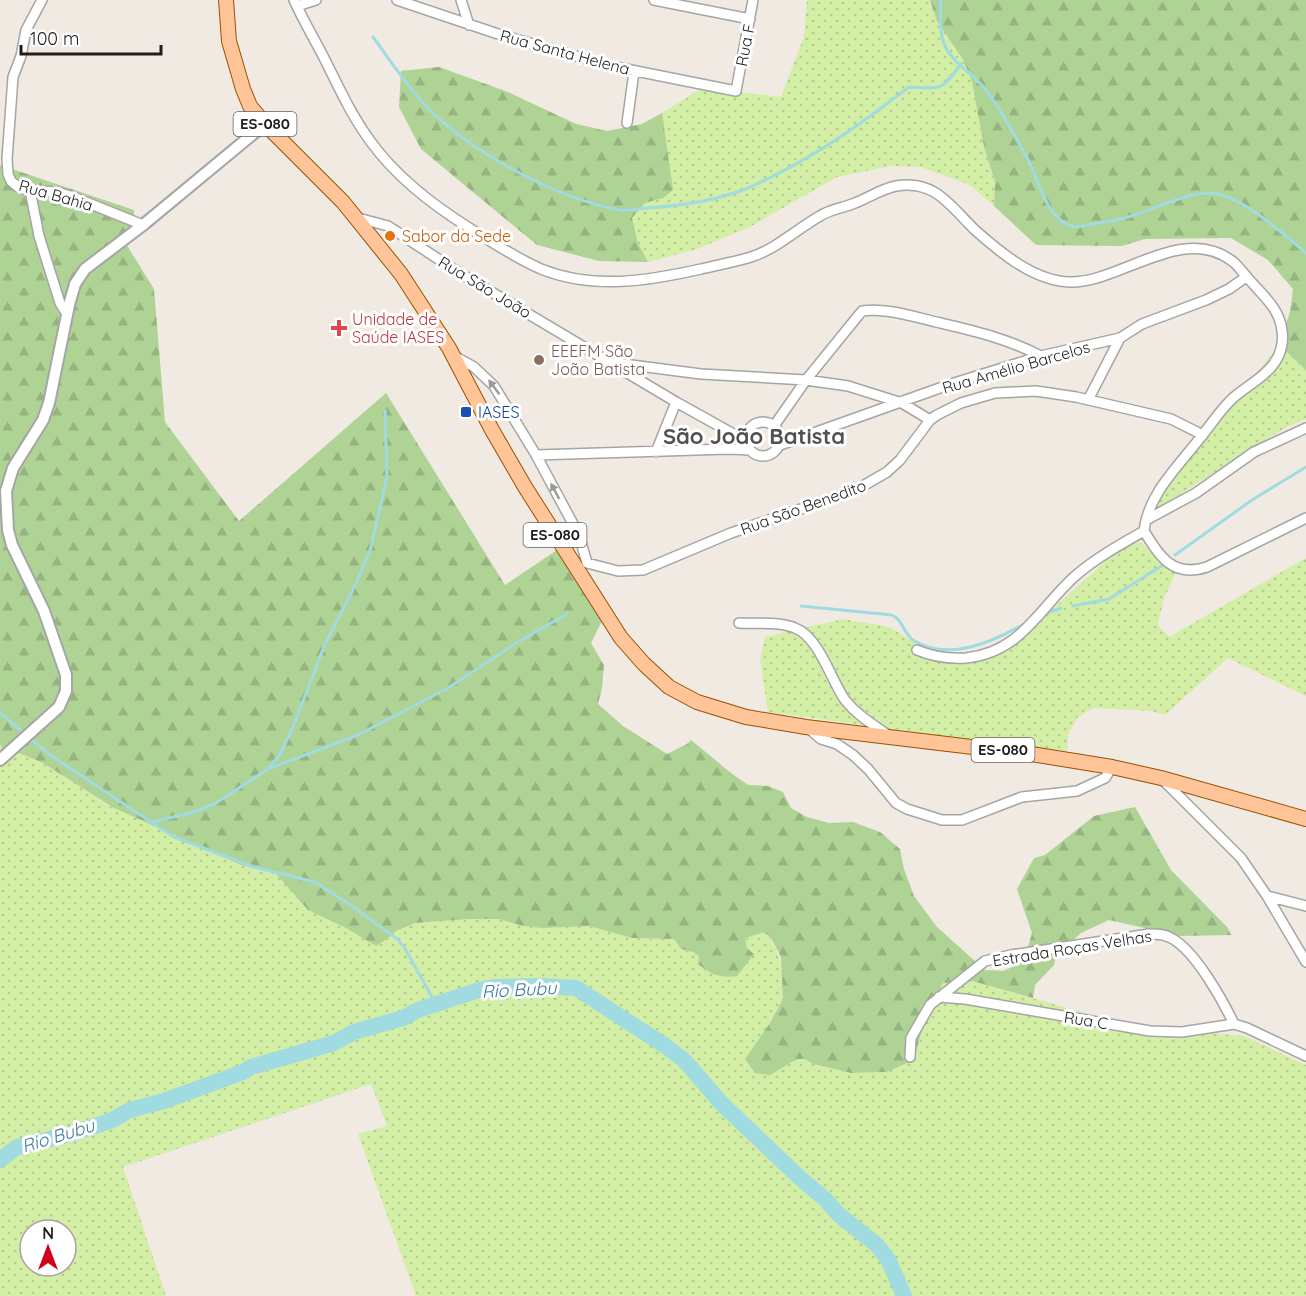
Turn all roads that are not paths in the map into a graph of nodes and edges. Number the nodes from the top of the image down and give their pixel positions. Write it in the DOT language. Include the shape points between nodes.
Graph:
graph roads {
  1 [pos="42,0"];
  2 [pos="226,0"];
  3 [pos="316,0"];
  4 [pos="397,0"];
  5 [pos="461,0"];
  6 [pos="654,0"];
  7 [pos="753,0"];
  8 [pos="295,3"];
  9 [pos="750,20"];
  10 [pos="469,25"];
  11 [pos="634,72"];
  12 [pos="736,91"];
  13 [pos="627,123"];
  14 [pos="265,124"];
  15 [pos="30,190"];
  16 [pos="358,218"];
  17 [pos="143,225"];
  18 [pos="1246,277"];
  19 [pos="67,314"];
  20 [pos="1120,338"];
  21 [pos="1041,356"];
  22 [pos="454,357"];
  23 [pos="613,363"];
  24 [pos="806,380"];
  25 [pos="1088,400"];
  26 [pos="676,402"];
  27 [pos="902,402"];
  28 [pos="930,420"];
  29 [pos="774,426"];
  30 [pos="1306,428"];
  31 [pos="1203,435"];
  32 [pos="780,445"];
  33 [pos="748,446"];
  34 [pos="656,452"];
  35 [pos="536,455"];
  36 [pos="1306,518"];
  37 [pos="1146,520"];
  38 [pos="1144,531"];
  39 [pos="582,566"];
  40 [pos="740,623"];
  41 [pos="917,650"];
  42 [pos="806,727"];
  43 [pos="890,736"];
  44 [pos="0,760"];
  45 [pos="1112,767"];
  46 [pos="1161,778"];
  47 [pos="1306,819"];
  48 [pos="1267,896"];
  49 [pos="1306,906"];
  50 [pos="1306,962"];
  51 [pos="939,997"];
  52 [pos="1234,1024"];
  53 [pos="1306,1056"];
  54 [pos="910,1057"];
  1 -- 15 [label="street, Rua Bahia" via="26,30 11,88 8,174 18,187"];
  2 -- 14 [label="main road, ES-080" via="229,41 243,90"];
  3 -- 8 [label="street"];
  4 -- 10 [label="street, Rua Santa Helena"];
  5 -- 10 [label="street"];
  6 -- 9 [label="street"];
  7 -- 9 [label="street, Rua F"];
  8 -- 18 [label="street" via="352,115 396,172 452,217 529,263 561,275 602,281 637,280 748,258 771,248 824,213 886,189 910,185 946,198 973,228 1018,263 1059,280 1088,280 1162,254 1194,248 1229,258"];
  9 -- 12 [label="street, Rua F"];
  10 -- 11 [label="street, Rua Santa Helena"];
  11 -- 12 [label="street, Rua Santa Helena"];
  11 -- 13 [label="street"];
  14 -- 16 [label="main road, ES-080"];
  14 -- 17 [label="street"];
  15 -- 17 [label="street, Rua Bahia" via="71,196"];
  15 -- 19 [label="street" via="39,236"];
  16 -- 22 [label="main road, ES-080" via="401,274"];
  16 -- 23 [label="street, Rua São João" via="388,226"];
  17 -- 19 [label="street" via="85,268 75,284"];
  18 -- 20 [label="street, Rua Amélio Barcelos" via="1229,289 1142,324"];
  18 -- 31 [label="street" via="1278,314 1282,341 1278,358 1228,402"];
  19 -- 44 [label="street" via="49,403 13,468 6,491 12,544 44,611 66,675 66,691 59,707"];
  20 -- 21 [label="street, Rua Amélio Barcelos"];
  20 -- 25 [label="street"];
  21 -- 24 [label="street" via="991,335 886,310 868,310 858,315"];
  21 -- 27 [label="street, Rua Amélio Barcelos"];
  35 -- 22 [label="street, one-way" via="494,386 474,367"];
  22 -- 39 [label="main road, ES-080" via="525,487"];
  23 -- 24 [label="street" via="700,374"];
  23 -- 26 [label="street, Rua São João"];
  24 -- 27 [label="street" via="848,386"];
  24 -- 29 [label="street"];
  25 -- 28 [label="street, Rua São Benedito" via="1036,391 995,393 961,403"];
  25 -- 31 [label="street, Rua São Benedito" via="1171,419"];
  26 -- 33 [label="street, Rua São João"];
  26 -- 34 [label="street"];
  27 -- 28 [label="street"];
  27 -- 32 [label="street, Rua Amélio Barcelos"];
  28 -- 39 [label="street, Rua São Benedito" via="900,460 856,490 731,533 643,570"];
  29 -- 32 [label="street" via="781,438"];
  29 -- 33 [label="street" via="760,422 753,425 748,430"];
  30 -- 37 [label="street" via="1254,452 1196,493"];
  31 -- 37 [label="street" via="1167,479 1149,507"];
  32 -- 33 [label="street" via="763,456 756,455"];
  33 -- 34 [label="street"];
  34 -- 35 [label="street"];
  39 -- 35 [label="street, one-way" via="579,535"];
  36 -- 38 [label="street" via="1207,567 1190,571 1169,564"];
  37 -- 38 [label="street"];
  38 -- 41 [label="street" via="1077,575 1010,644 977,657 945,658"];
  39 -- 42 [label="main road, ES-080" via="621,638 669,687 720,711"];
  40 -- 43 [label="street" via="786,626 802,632 817,649 851,707"];
  42 -- 43 [label="main road, ES-080"];
  42 -- 45 [label="street" via="853,755 896,803 942,820 962,820 1022,797 1077,791 1104,778"];
  43 -- 45 [label="main road, ES-080"];
  45 -- 46 [label="main road, ES-080"];
  46 -- 47 [label="main road, ES-080"];
  46 -- 48 [label="street" via="1241,858"];
  48 -- 49 [label="street"];
  48 -- 50 [label="street"];
  51 -- 52 [label="street, Rua C" via="1150,1031 1182,1032"];
  51 -- 52 [label="street, Estrada Roças Velhas" via="993,958 1159,934 1186,949"];
  51 -- 54 [label="street, Estrada Roças Velhas" via="914,1029"];
  52 -- 53 [label="street"];
}
